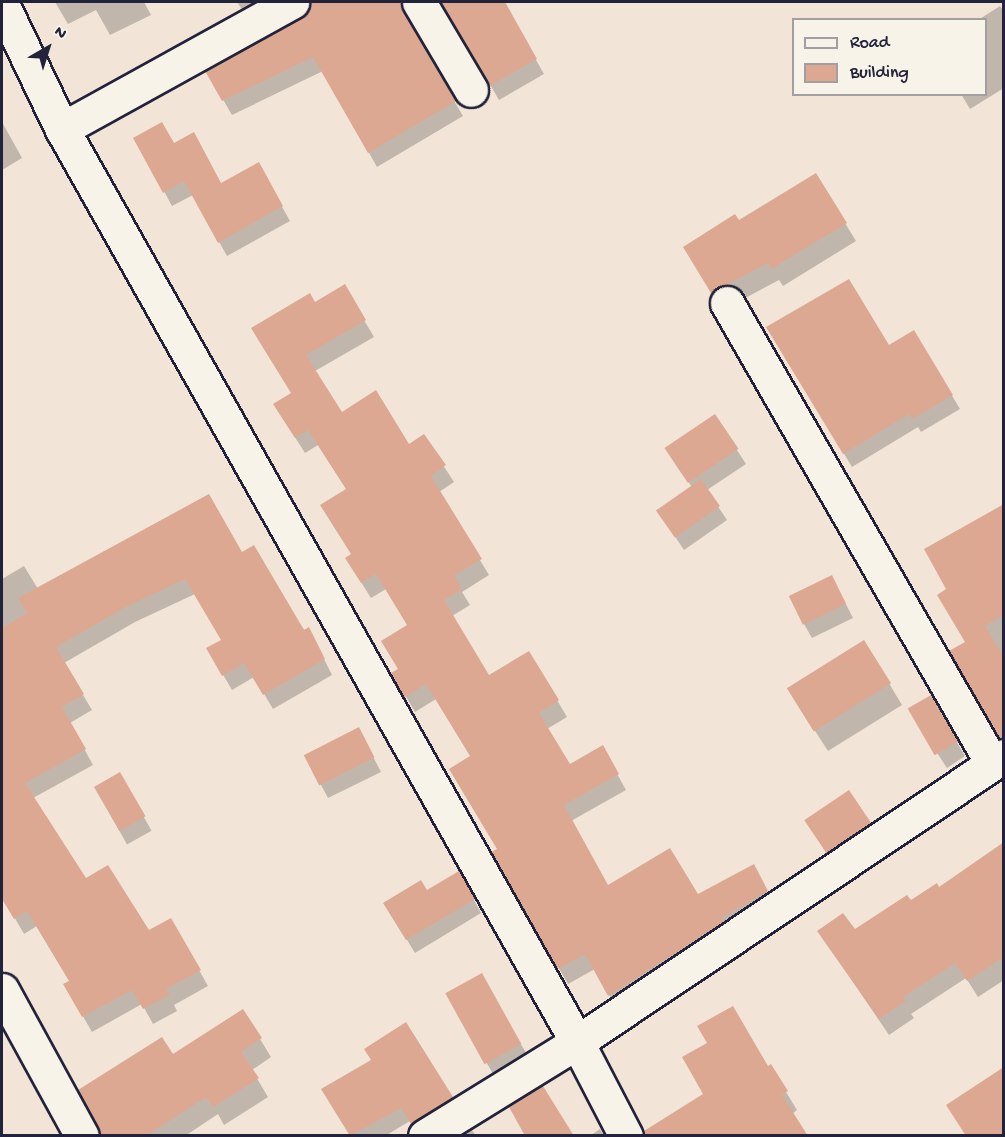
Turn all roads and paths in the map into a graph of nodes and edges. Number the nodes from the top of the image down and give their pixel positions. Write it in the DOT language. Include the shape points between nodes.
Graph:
graph roads {
  1 [pos="292,2"];
  2 [pos="419,2"];
  3 [pos="2,4"];
  4 [pos="471,90"];
  5 [pos="62,129"];
  6 [pos="727,303"];
  7 [pos="998,760"];
  8 [pos="2,990"];
  9 [pos="577,1041"];
  10 [pos="82,1136"];
  11 [pos="425,1136"];
  12 [pos="626,1136"];
  1 -- 5 [label="street"];
  2 -- 4 [label="street"];
  3 -- 5 [label="street"];
  5 -- 9 [label="street"];
  6 -- 7 [label="street"];
  7 -- 9 [label="street"];
  8 -- 10 [label="street"];
  9 -- 11 [label="street"];
  9 -- 12 [label="street"];
}
